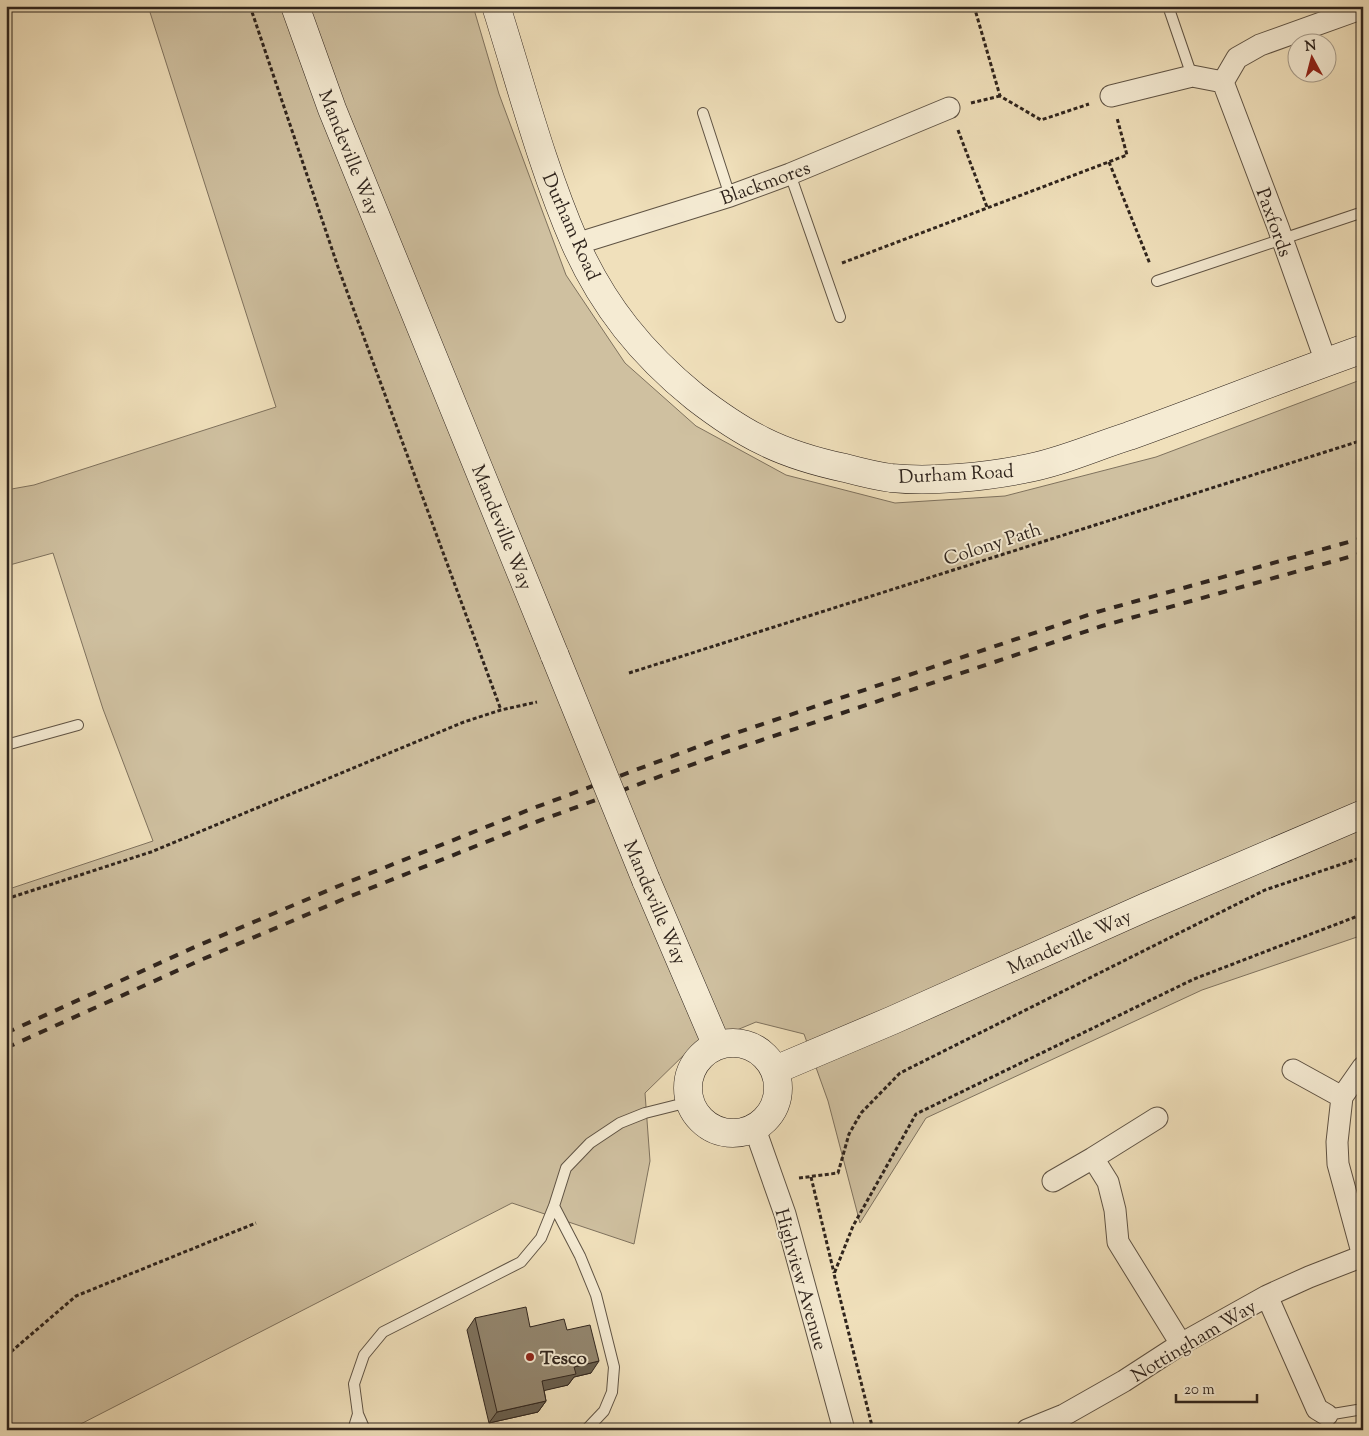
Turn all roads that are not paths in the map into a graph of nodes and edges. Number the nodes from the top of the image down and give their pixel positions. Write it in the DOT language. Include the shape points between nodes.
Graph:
graph roads {
  1 [pos="296,6"];
  2 [pos="496,6"];
  3 [pos="1168,6"];
  4 [pos="1363,8"];
  5 [pos="1192,76"];
  6 [pos="1223,82"];
  7 [pos="1111,96"];
  8 [pos="949,108"];
  9 [pos="703,113"];
  10 [pos="790,174"];
  11 [pos="730,196"];
  12 [pos="1363,212"];
  13 [pos="1282,240"];
  14 [pos="576,244"];
  15 [pos="1157,281"];
  16 [pos="840,317"];
  17 [pos="1363,349"];
  18 [pos="1326,362"];
  19 [pos="78,725"];
  20 [pos="6,745"];
  21 [pos="1363,814"];
  22 [pos="717,1046"];
  23 [pos="1363,1067"];
  24 [pos="775,1070"];
  25 [pos="1293,1070"];
  26 [pos="1342,1097"];
  27 [pos="689,1102"];
  28 [pos="1157,1118"];
  29 [pos="755,1129"];
  30 [pos="1093,1158"];
  31 [pos="1053,1181"];
  32 [pos="554,1206"];
  33 [pos="1363,1256"];
  34 [pos="1267,1296"];
  35 [pos="1181,1344"];
  36 [pos="1363,1408"];
  37 [pos="358,1414"];
  38 [pos="1327,1415"];
  39 [pos="1068,1422"];
  40 [pos="353,1430"];
  41 [pos="365,1430"];
  42 [pos="586,1430"];
  43 [pos="844,1430"];
  44 [pos="1027,1430"];
  1 -- 22 [label="main road, Mandeville Way, bridge" via="332,109 646,880"];
  2 -- 14 [label="main road, Durham Road" via="547,170"];
  3 -- 5 [label="lane"];
  4 -- 6 [label="street" via="1260,45 1237,58"];
  5 -- 6 [label="street"];
  5 -- 7 [label="street"];
  6 -- 13 [label="street, Paxfords"];
  8 -- 10 [label="street, Blackmores"];
  9 -- 11 [label="lane"];
  10 -- 11 [label="street, Blackmores"];
  10 -- 16 [label="lane"];
  11 -- 14 [label="street, Blackmores"];
  12 -- 13 [label="lane"];
  13 -- 15 [label="lane"];
  13 -- 18 [label="street, Paxfords"];
  14 -- 18 [label="main road, Durham Road" via="613,310 639,345 669,376 725,420 763,441 807,459 891,478 988,475 1026,469 1185,416"];
  17 -- 18 [label="main road, Durham Road"];
  19 -- 20 [label="lane"];
  21 -- 24 [label="main road, Mandeville Way"];
  22 -- 24 [label="main road" via="743,1044 762,1052"];
  22 -- 27 [label="main road" via="697,1060 692,1069 688,1080"];
  23 -- 26 [label="street"];
  24 -- 29 [label="main road" via="779,1083 775,1107"];
  25 -- 26 [label="street"];
  26 -- 33 [label="street" via="1336,1142 1338,1164"];
  27 -- 29 [label="main road" via="705,1125 716,1131 739,1134"];
  27 -- 32 [label="lane" via="620,1123 590,1143 566,1168"];
  28 -- 30 [label="street"];
  29 -- 43 [label="street, Highview Avenue" via="785,1214"];
  30 -- 31 [label="street"];
  30 -- 35 [label="street" via="1108,1182 1118,1242"];
  32 -- 37 [label="lane" via="541,1238 521,1262 383,1332 364,1355 354,1384"];
  32 -- 42 [label="lane" via="596,1295 614,1367 612,1392 604,1411"];
  33 -- 34 [label="street, Nottingham Way"];
  34 -- 35 [label="street, Nottingham Way"];
  34 -- 38 [label="street" via="1317,1409"];
  35 -- 39 [label="street, Nottingham Way"];
  36 -- 38 [label="lane"];
  37 -- 40 [label="lane"];
  37 -- 41 [label="lane"];
  39 -- 44 [label="street, Nottingham Way"];
}
